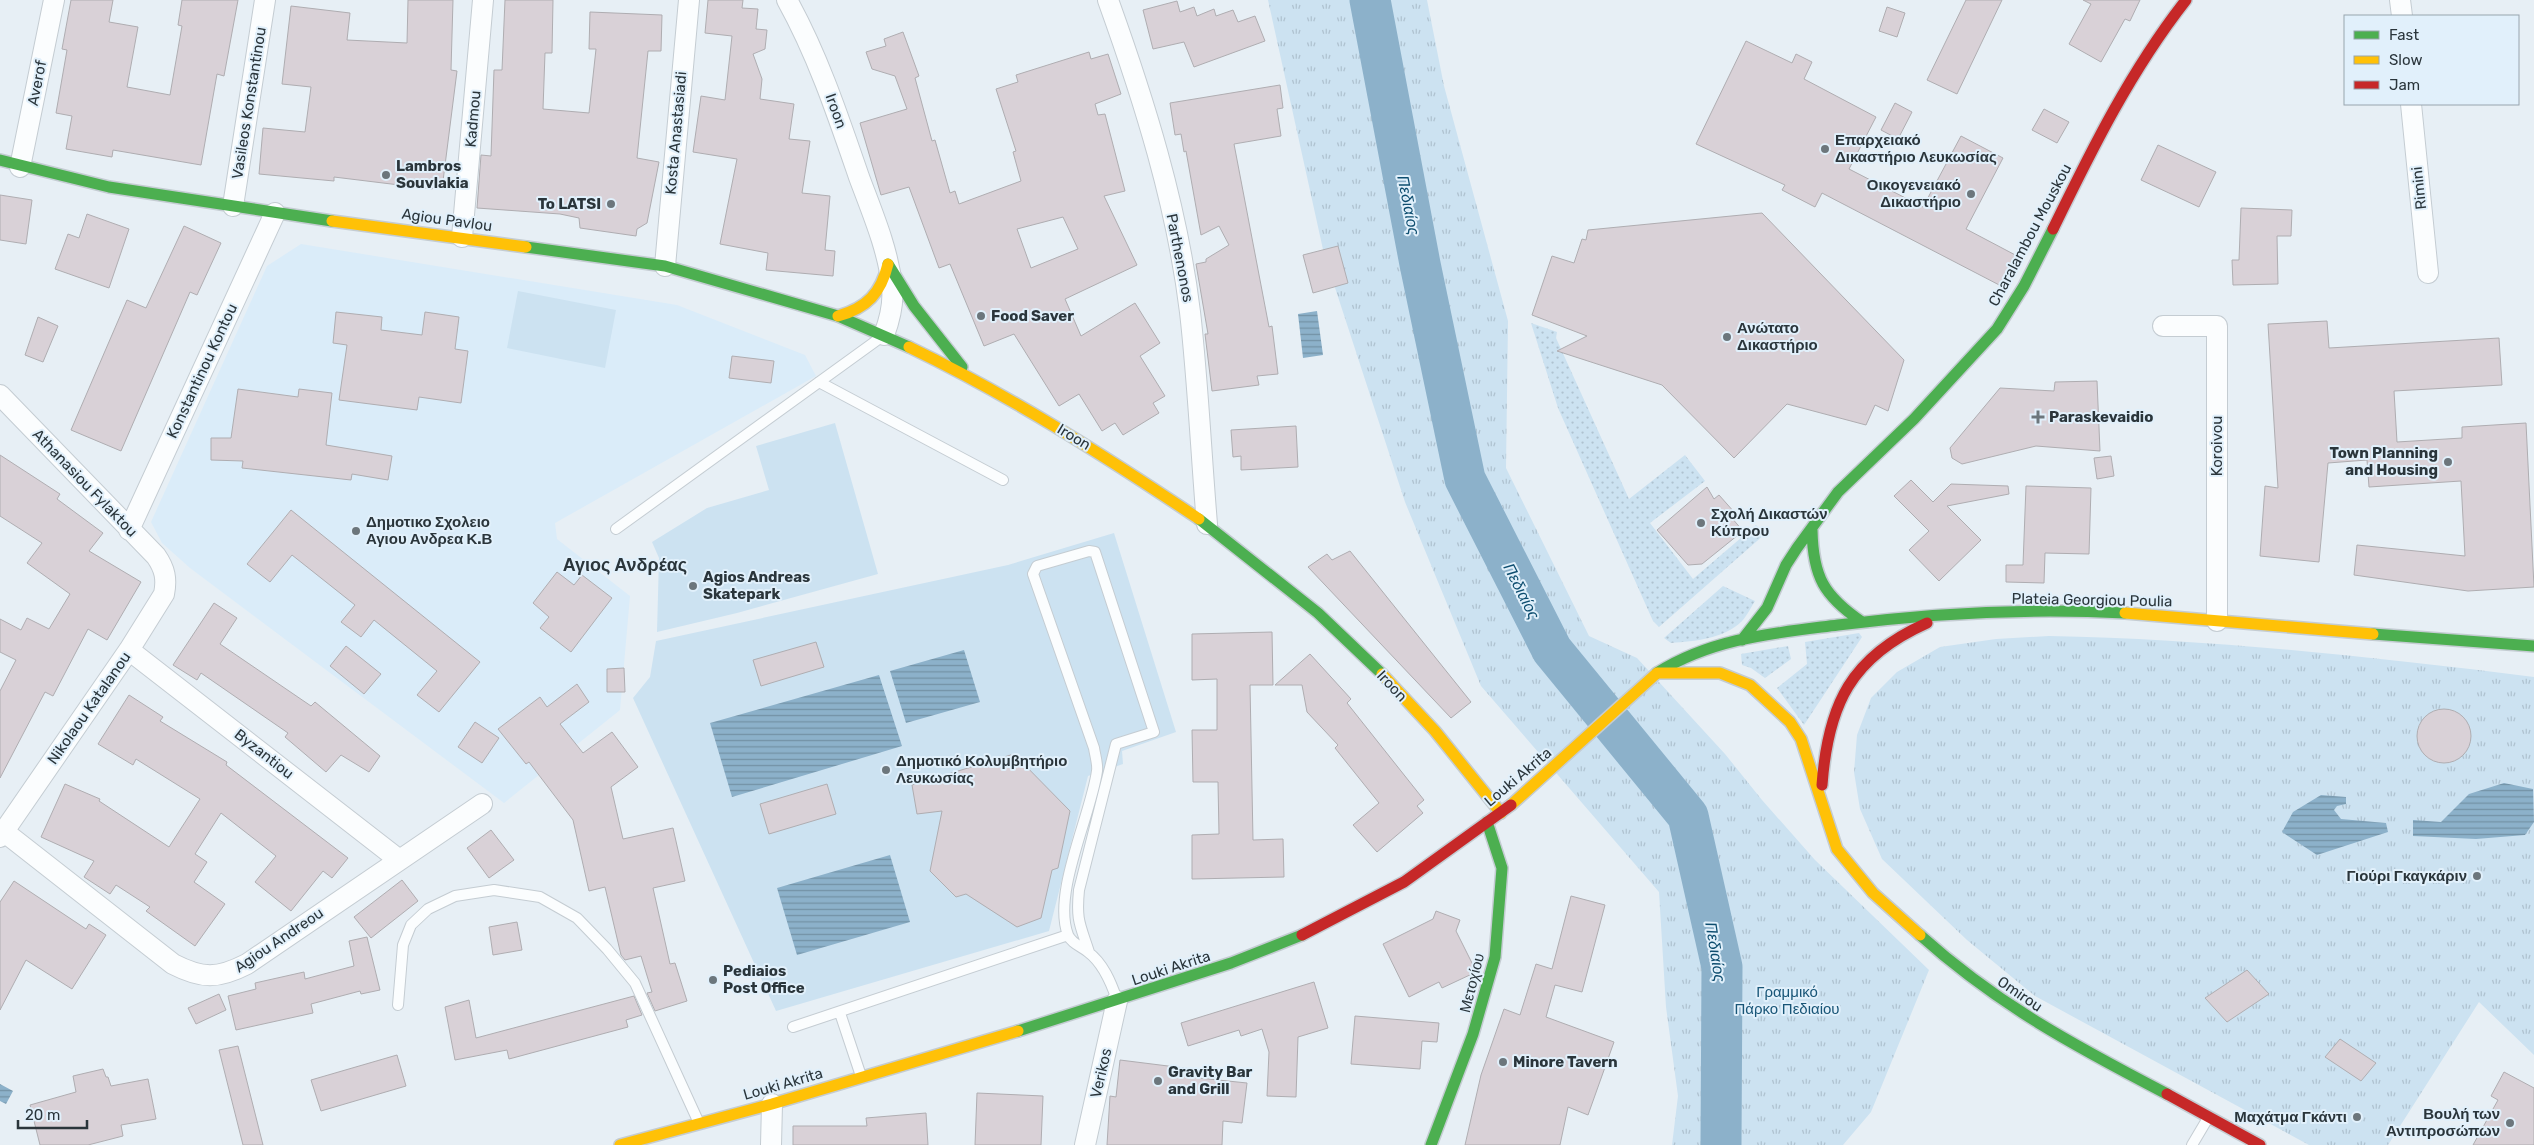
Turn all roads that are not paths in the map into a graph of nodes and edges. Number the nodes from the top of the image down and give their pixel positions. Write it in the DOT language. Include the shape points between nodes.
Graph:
graph roads {
  1 [pos="54,0"];
  2 [pos="265,0"];
  3 [pos="483,0"];
  4 [pos="689,0"];
  5 [pos="787,0"];
  6 [pos="1108,0"];
  7 [pos="2186,0"];
  8 [pos="2400,0"];
  9 [pos="2402,15"];
  10 [pos="2411,105"];
  11 [pos="0,160"];
  12 [pos="20,167"];
  13 [pos="233,206"];
  14 [pos="275,213"];
  15 [pos="462,237"];
  16 [pos="888,264"];
  17 [pos="665,266"];
  18 [pos="2428,273"];
  19 [pos="838,316"];
  20 [pos="2163,326"];
  21 [pos="884,335"];
  22 [pos="970,376"];
  23 [pos="819,382"];
  24 [pos="1,398"];
  25 [pos="1003,480"];
  26 [pos="1207,524"];
  27 [pos="616,529"];
  28 [pos="129,530"];
  29 [pos="1812,530"];
  30 [pos="166,574"];
  31 [pos="1950,615"];
  32 [pos="2217,621"];
  33 [pos="1862,622"];
  34 [pos="1742,640"];
  35 [pos="2534,646"];
  36 [pos="129,650"];
  37 [pos="1655,674"];
  38 [pos="1822,803"];
  39 [pos="482,804"];
  40 [pos="1500,813"];
  41 [pos="1487,822"];
  42 [pos="2,834"];
  43 [pos="398,859"];
  44 [pos="1068,935"];
  45 [pos="1089,952"];
  46 [pos="1117,1001"];
  47 [pos="398,1005"];
  48 [pos="840,1013"];
  49 [pos="792,1028"];
  50 [pos="861,1077"];
  51 [pos="772,1104"];
  52 [pos="2209,1117"];
  53 [pos="699,1124"];
  54 [pos="620,1145"];
  55 [pos="771,1145"];
  56 [pos="1085,1145"];
  57 [pos="1431,1145"];
  58 [pos="2192,1145"];
  59 [pos="2260,1145"];
  1 -- 12 [label="street, Averof"];
  2 -- 13 [label="street, Vasileos Konstantinou"];
  3 -- 15 [label="street, Kadmou"];
  4 -- 17 [label="street, Kosta Anastasiadi"];
  5 -- 16 [label="street, Iroon" via="827,87"];
  6 -- 26 [label="street, Parthenonos" via="1150,124 1190,311"];
  7 -- 29 [label="main road, Charalambou Mouskou" via="2142,60 2089,156 2024,286 1996,329 1914,419 1838,492"];
  8 -- 9 [label="street"];
  10 -- 18 [label="street, Rimini"];
  11 -- 12 [label="main road, Agiou Pavlou"];
  12 -- 13 [label="main road, Agiou Pavlou" via="109,187"];
  13 -- 14 [label="main road, Agiou Pavlou"];
  14 -- 15 [label="main road, Agiou Pavlou"];
  14 -- 28 [label="street, Konstantinou Kontou"];
  15 -- 17 [label="main road, Agiou Pavlou"];
  16 -- 19 [label="main road" via="883,285 873,300 858,311"];
  16 -- 21 [label="street, Iroon" via="893,297"];
  16 -- 22 [label="main road" via="928,325"];
  17 -- 19 [label="main road, Agiou Pavlou"];
  19 -- 21 [label="main road, Agiou Pavlou"];
  20 -- 32 [label="street, Koroivou" via="2217,326"];
  21 -- 22 [label="main road, Iroon"];
  21 -- 23 [label="lane"];
  22 -- 26 [label="main road, Iroon" via="1101,453"];
  23 -- 25 [label="lane"];
  23 -- 27 [label="lane"];
  24 -- 28 [label="street, Athanasiou Fylaktou"];
  26 -- 40 [label="main road, Iroon" via="1318,613 1376,668 1435,731"];
  28 -- 30 [label="street, Athanasiou Fylaktou" via="156,556"];
  29 -- 33 [label="main road" via="1812,553 1820,584 1838,606"];
  29 -- 34 [label="main road, Charalambou Mouskou" via="1786,565 1759,621"];
  30 -- 36 [label="street, Nikolaou Katalanou" via="164,594"];
  31 -- 32 [label="main road, Plateia Georgiou Poulia" via="2077,612"];
  31 -- 33 [label="main road, Plateia Georgiou Poulia"];
  31 -- 38 [label="main road, Omirou" via="1888,642 1870,658 1846,691 1832,718 1825,744"];
  32 -- 35 [label="main road, Plateia Georgiou Poulia"];
  33 -- 34 [label="main road, Plateia Georgiou Poulia"];
  34 -- 37 [label="main road, Plateia Georgiou Poulia" via="1686,655"];
  36 -- 42 [label="street, Nikolaou Katalanou"];
  36 -- 43 [label="street, Byzantiou"];
  37 -- 38 [label="main road, Omirou" via="1720,674 1762,693 1790,722 1801,739"];
  37 -- 40 [label="main road, Louki Akrita" via="1544,777"];
  38 -- 52 [label="main road, Omirou" via="1837,849 1852,870 1873,893 1979,985 2070,1043"];
  39 -- 43 [label="street, Agiou Andreou"];
  40 -- 41 [label="main road, Louki Akrita"];
  41 -- 46 [label="main road, Louki Akrita" via="1404,882 1316,929 1240,960"];
  41 -- 57 [label="main road, Μετοχίου" via="1502,868 1494,957 1473,1034"];
  42 -- 43 [label="street, Agiou Andreou" via="173,964 190,973 210,976 229,973 247,964"];
  44 -- 45 [label="lane" via="1076,946"];
  44 -- 45 [label="lane" via="1067,888 1097,770 1094,748 1033,574 1037,566 1095,552 1154,732 1116,744 1076,913"];
  44 -- 48 [label="lane"];
  45 -- 46 [label="lane" via="1110,979"];
  46 -- 50 [label="main road, Louki Akrita"];
  46 -- 56 [label="street, Verikos"];
  47 -- 53 [label="lane" via="403,946 411,926 428,909 456,896 494,890 540,897 577,918 635,983"];
  48 -- 49 [label="lane"];
  48 -- 50 [label="lane"];
  50 -- 51 [label="main road, Louki Akrita"];
  51 -- 53 [label="main road, Louki Akrita"];
  51 -- 55 [label="street"];
  52 -- 58 [label="lane"];
  52 -- 59 [label="main road, Omirou"];
  53 -- 54 [label="main road, Louki Akrita"];
}
